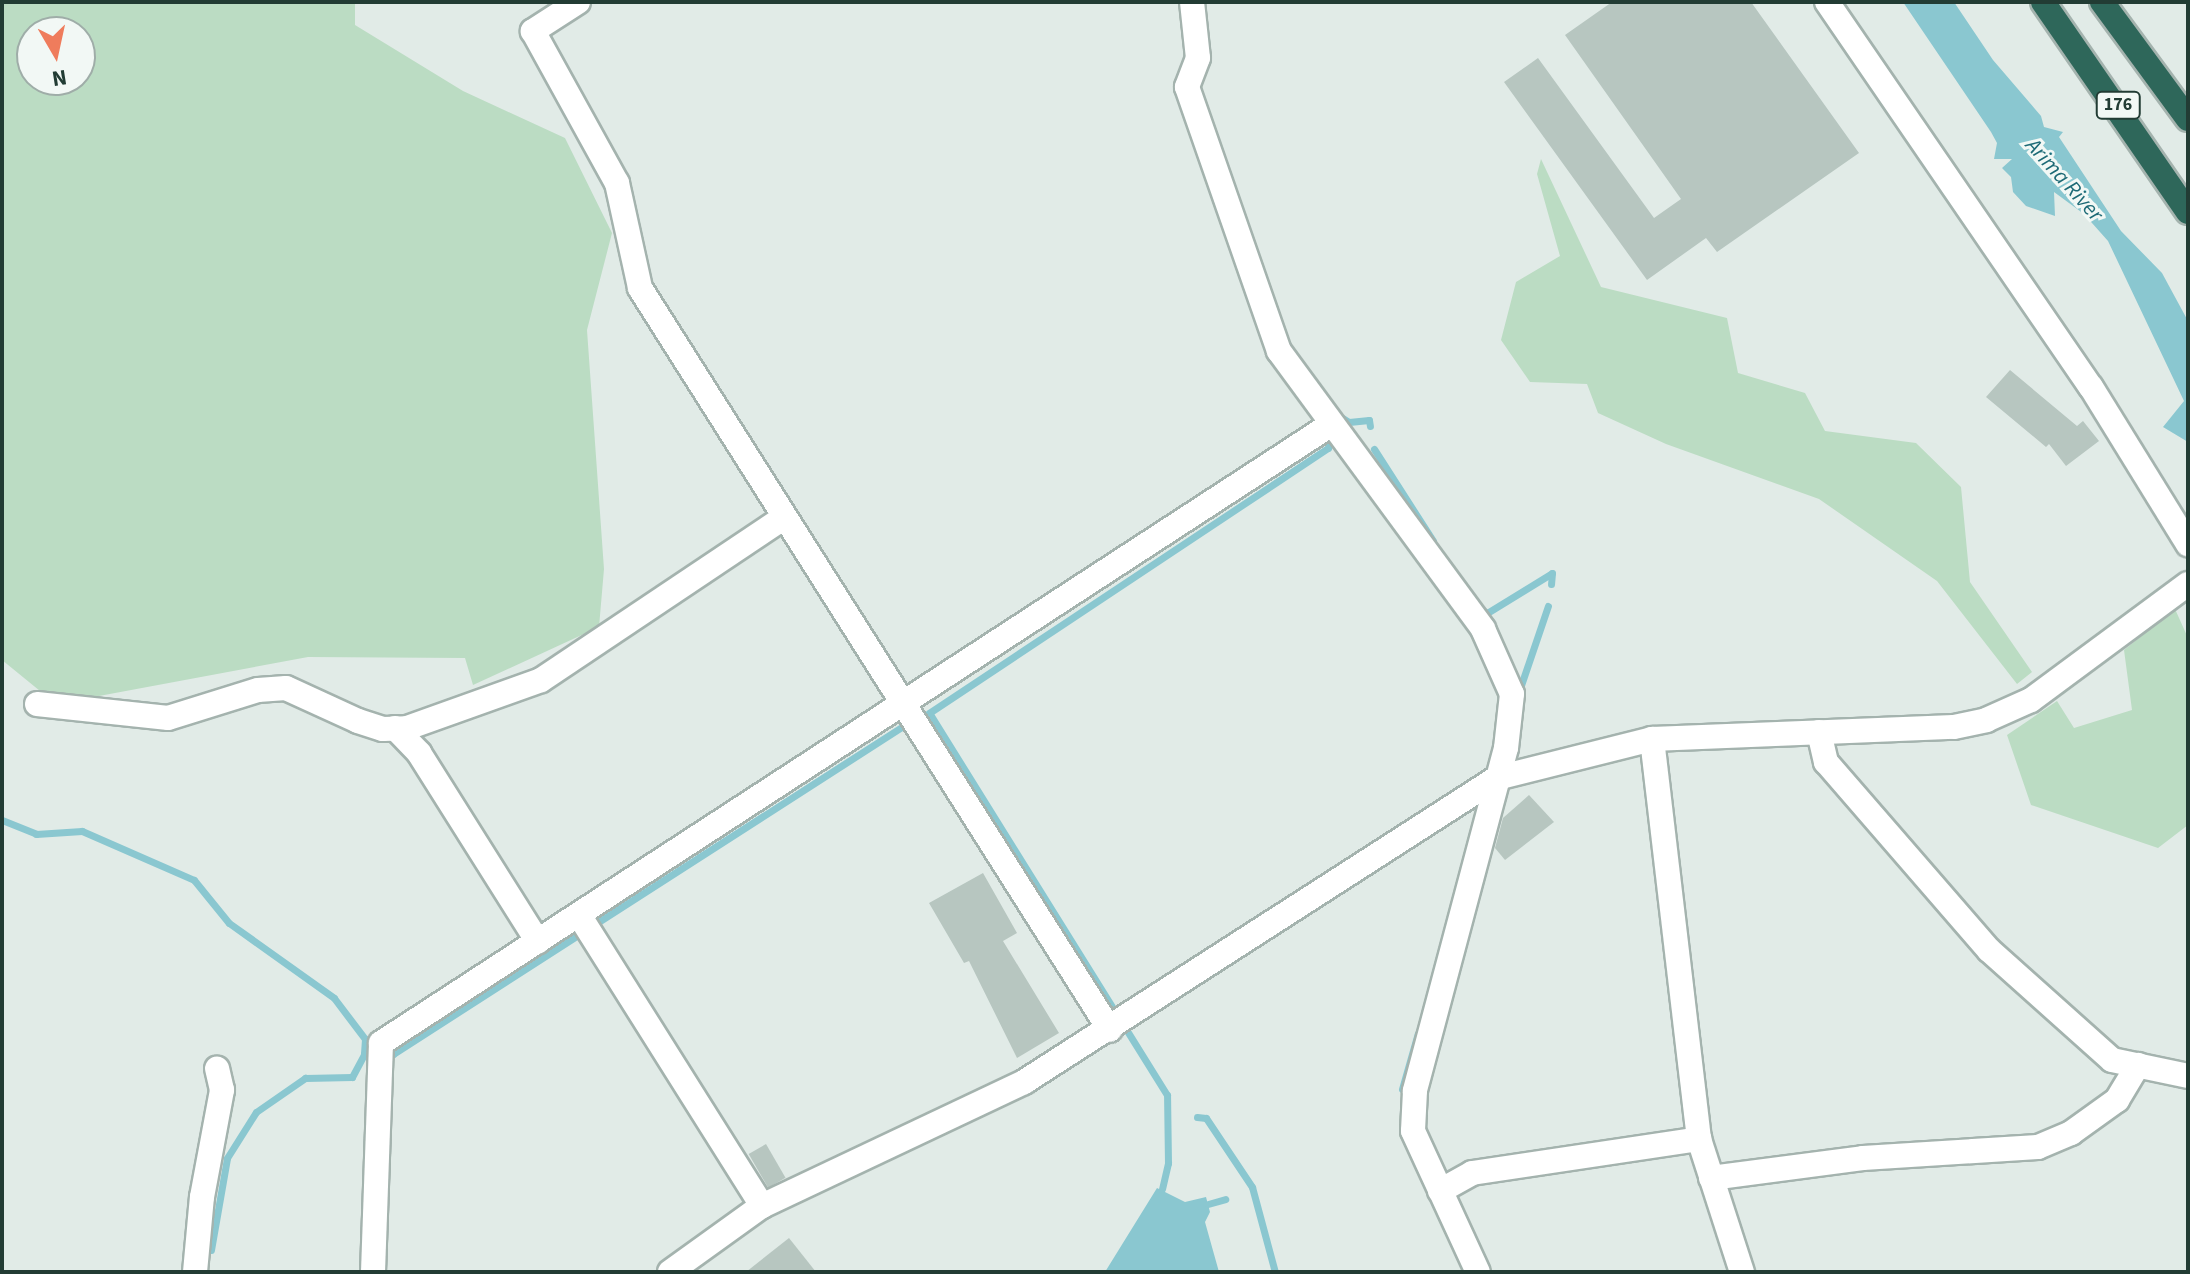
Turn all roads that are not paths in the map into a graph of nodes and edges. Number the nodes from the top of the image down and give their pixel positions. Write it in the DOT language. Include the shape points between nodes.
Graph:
graph roads {
  1 [pos="578,2"];
  2 [pos="1192,2"];
  3 [pos="1827,2"];
  4 [pos="2043,2"];
  5 [pos="2102,2"];
  6 [pos="2188,119"];
  7 [pos="2188,212"];
  8 [pos="1333,429"];
  9 [pos="783,518"];
  10 [pos="2188,544"];
  11 [pos="2188,584"];
  12 [pos="37,704"];
  13 [pos="901,708"];
  14 [pos="395,728"];
  15 [pos="1819,732"];
  16 [pos="1652,739"];
  17 [pos="1497,778"];
  18 [pos="579,915"];
  19 [pos="538,942"];
  20 [pos="1110,1030"];
  21 [pos="2138,1065"];
  22 [pos="217,1069"];
  23 [pos="2188,1076"];
  24 [pos="1699,1139"];
  25 [pos="1711,1178"];
  26 [pos="1446,1188"];
  27 [pos="762,1206"];
  28 [pos="195,1272"];
  29 [pos="373,1272"];
  30 [pos="670,1272"];
  31 [pos="1478,1272"];
  32 [pos="1742,1272"];
  1 -- 9 [label="street" via="533,31 617,183 640,288"];
  2 -- 8 [label="street" via="1198,58 1187,87 1279,351"];
  3 -- 10 [label="street" via="2091,387"];
  4 -- 7 [label="highway, 176"];
  5 -- 6 [label="highway, 176"];
  8 -- 13 [label="street"];
  8 -- 17 [label="street" via="1483,629 1514,700"];
  9 -- 13 [label="street"];
  9 -- 14 [label="street" via="541,680"];
  11 -- 15 [label="street" via="2031,700 1986,720 1954,727"];
  12 -- 14 [label="street" via="168,718 258,690 286,688 358,721"];
  13 -- 18 [label="street"];
  13 -- 20 [label="street"];
  14 -- 19 [label="street" via="419,753"];
  15 -- 16 [label="street"];
  15 -- 21 [label="street" via="1826,762 1989,950 2112,1060"];
  16 -- 17 [label="street"];
  16 -- 24 [label="street"];
  17 -- 20 [label="street"];
  17 -- 26 [label="street" via="1415,1091 1413,1131"];
  18 -- 19 [label="street"];
  18 -- 27 [label="street"];
  19 -- 29 [label="street" via="381,1043"];
  20 -- 27 [label="street" via="1024,1082"];
  21 -- 23 [label="street"];
  21 -- 25 [label="street" via="2117,1100 2071,1133 2038,1147 1863,1158"];
  22 -- 28 [label="street" via="222,1090 202,1197"];
  24 -- 25 [label="street"];
  24 -- 26 [label="street" via="1472,1173"];
  25 -- 32 [label="street"];
  26 -- 31 [label="street"];
  27 -- 30 [label="street"];
}
